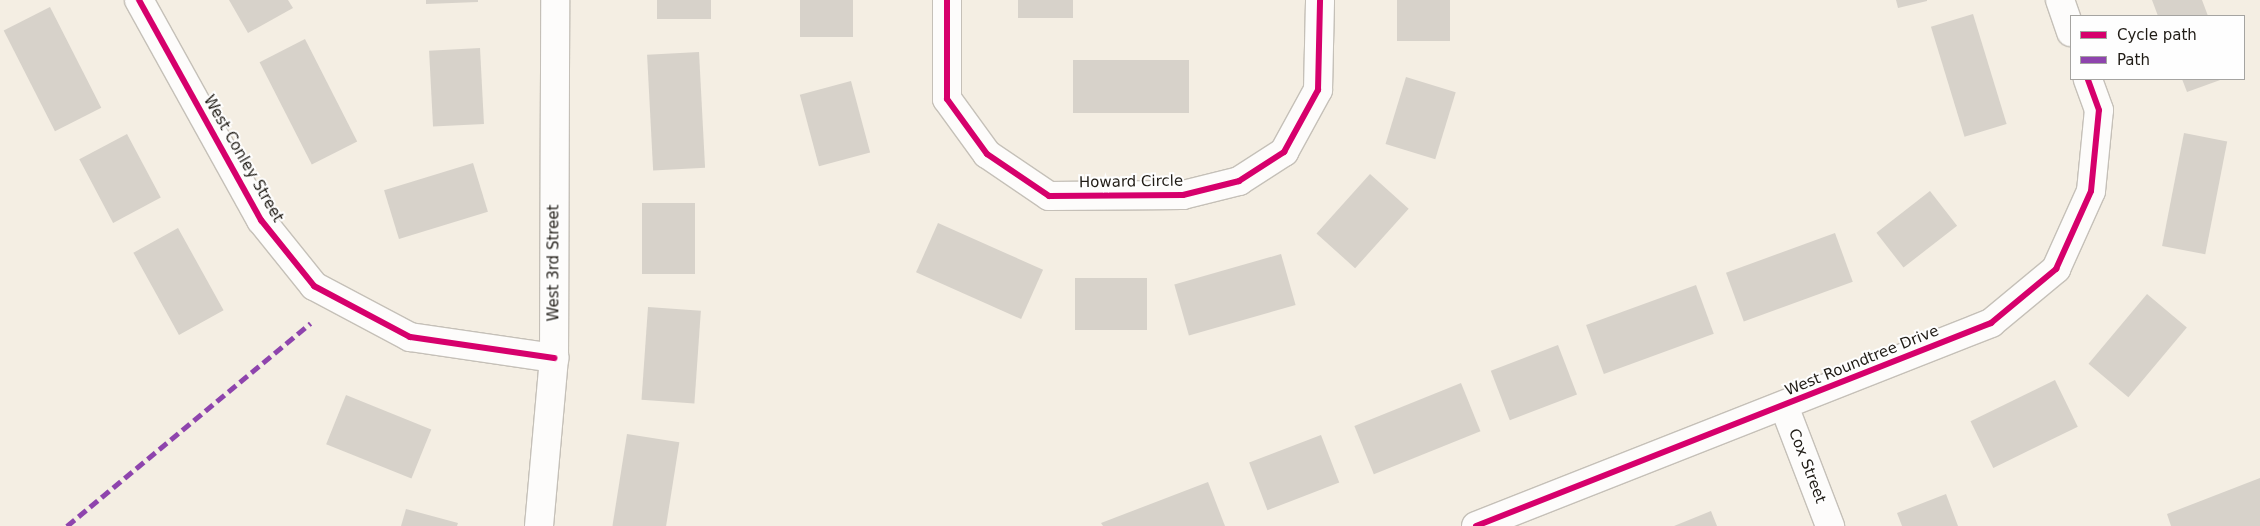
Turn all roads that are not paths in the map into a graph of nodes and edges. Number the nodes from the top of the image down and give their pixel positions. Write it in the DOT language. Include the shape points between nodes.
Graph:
graph roads {
  1 [pos="139,0"];
  2 [pos="555,0"];
  3 [pos="947,0"];
  4 [pos="1320,0"];
  5 [pos="2060,0"];
  6 [pos="2070,29"];
  7 [pos="2088,80"];
  8 [pos="554,358"];
  9 [pos="1784,406"];
  10 [pos="538,526"];
  11 [pos="1476,526"];
  12 [pos="1830,526"];
  1 -- 8 [label="street, West Conley Street" via="261,220 314,286 410,337"];
  2 -- 8 [label="street, West 3rd Street"];
  3 -- 4 [label="street, Howard Circle" via="947,99 987,154 1049,196 1106,196 1184,195 1239,181 1284,152 1318,90"];
  5 -- 6 [label="street"];
  7 -- 9 [label="street, West Roundtree Drive" via="2099,110 2091,191 2056,269 1991,323"];
  8 -- 10 [label="street, West 3rd Street"];
  9 -- 11 [label="street, West Roundtree Drive"];
  9 -- 12 [label="street, Cox Street"];
}
